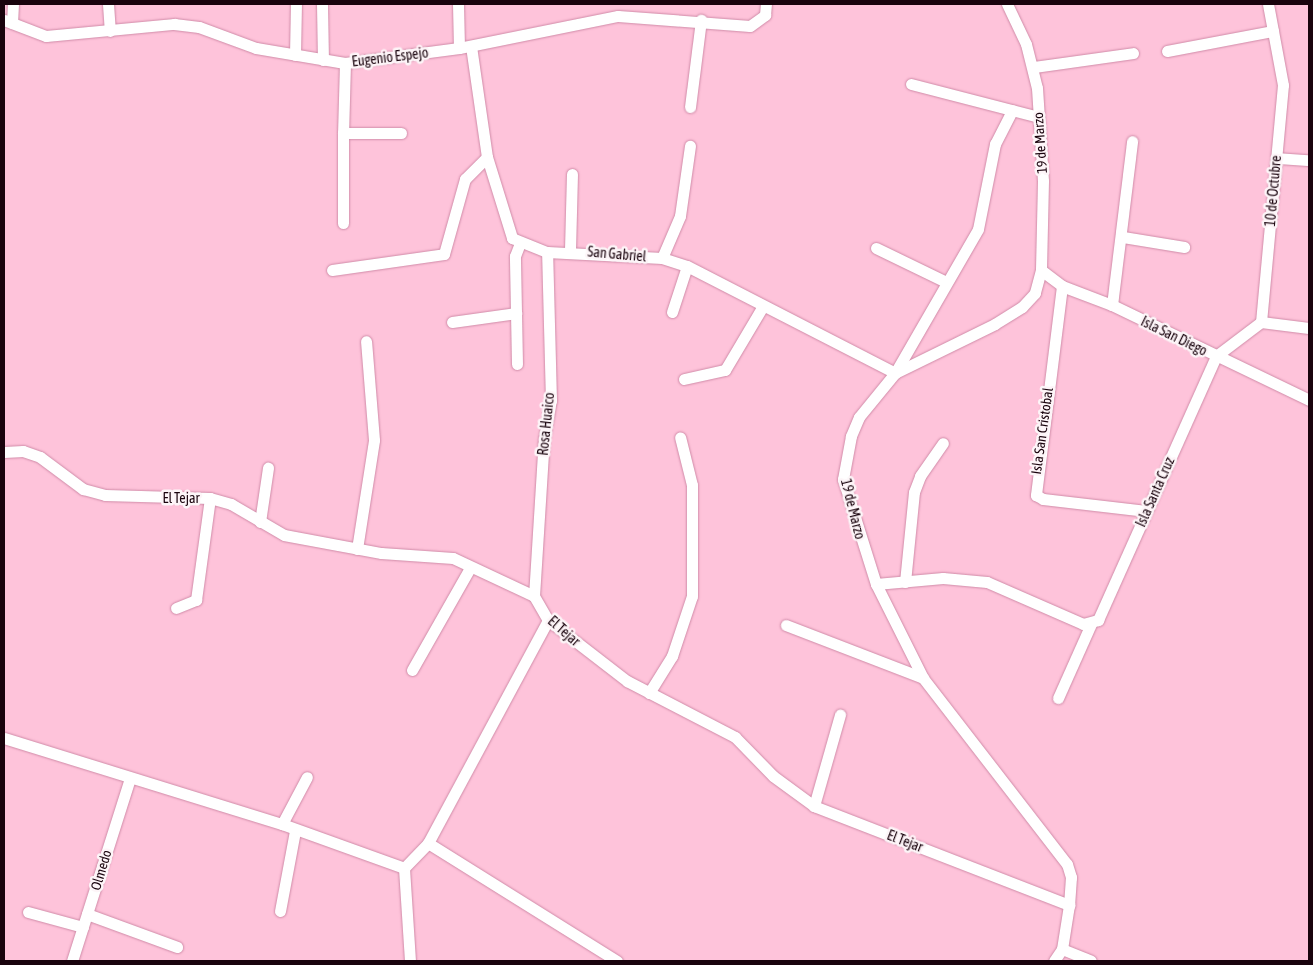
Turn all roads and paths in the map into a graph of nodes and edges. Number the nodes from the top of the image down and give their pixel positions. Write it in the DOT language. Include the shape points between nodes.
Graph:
graph roads {
  1 [pos="13,4"];
  2 [pos="108,4"];
  3 [pos="296,4"];
  4 [pos="322,4"];
  5 [pos="458,4"];
  6 [pos="766,4"];
  7 [pos="1007,4"];
  8 [pos="1268,4"];
  9 [pos="701,20"];
  10 [pos="8,22"];
  11 [pos="110,31"];
  12 [pos="1273,31"];
  13 [pos="465,47"];
  14 [pos="1167,51"];
  15 [pos="1133,53"];
  16 [pos="295,55"];
  17 [pos="324,60"];
  18 [pos="345,63"];
  19 [pos="1034,66"];
  20 [pos="911,84"];
  21 [pos="690,107"];
  22 [pos="1012,110"];
  23 [pos="1039,117"];
  24 [pos="343,133"];
  25 [pos="401,133"];
  26 [pos="1132,141"];
  27 [pos="690,146"];
  28 [pos="487,156"];
  29 [pos="1276,158"];
  30 [pos="1309,160"];
  31 [pos="572,174"];
  32 [pos="343,223"];
  33 [pos="1123,237"];
  34 [pos="520,243"];
  35 [pos="1184,247"];
  36 [pos="876,248"];
  37 [pos="570,250"];
  38 [pos="547,252"];
  39 [pos="662,258"];
  40 [pos="688,266"];
  41 [pos="332,270"];
  42 [pos="1042,271"];
  43 [pos="946,282"];
  44 [pos="1060,285"];
  45 [pos="1112,305"];
  46 [pos="764,306"];
  47 [pos="672,312"];
  48 [pos="516,313"];
  49 [pos="452,322"];
  50 [pos="1261,322"];
  51 [pos="1309,328"];
  52 [pos="366,341"];
  53 [pos="1216,356"];
  54 [pos="517,364"];
  55 [pos="895,373"];
  56 [pos="684,378"];
  57 [pos="1309,400"];
  58 [pos="680,437"];
  59 [pos="943,443"];
  60 [pos="4,452"];
  61 [pos="268,468"];
  62 [pos="210,498"];
  63 [pos="1146,511"];
  64 [pos="260,522"];
  65 [pos="357,549"];
  66 [pos="470,568"];
  67 [pos="905,582"];
  68 [pos="884,584"];
  69 [pos="534,596"];
  70 [pos="176,608"];
  71 [pos="548,620"];
  72 [pos="1091,624"];
  73 [pos="786,625"];
  74 [pos="412,670"];
  75 [pos="923,678"];
  76 [pos="649,693"];
  77 [pos="1058,698"];
  78 [pos="840,715"];
  79 [pos="4,738"];
  80 [pos="307,777"];
  81 [pos="130,778"];
  82 [pos="814,806"];
  83 [pos="282,824"];
  84 [pos="295,831"];
  85 [pos="428,843"];
  86 [pos="404,868"];
  87 [pos="1069,905"];
  88 [pos="280,911"];
  89 [pos="28,912"];
  90 [pos="88,914"];
  91 [pos="83,927"];
  92 [pos="177,947"];
  93 [pos="1065,951"];
  94 [pos="72,961"];
  95 [pos="410,961"];
  96 [pos="617,961"];
  97 [pos="1054,961"];
  98 [pos="1091,961"];
  1 -- 10 [label="street"];
  2 -- 11 [label="street"];
  3 -- 16 [label="street"];
  4 -- 17 [label="street"];
  5 -- 13 [label="street"];
  6 -- 9 [label="street, Eugenio Espejo" via="766,15 750,26"];
  7 -- 19 [label="street, 19 de Marzo"];
  8 -- 12 [label="street, 10 de Octubre"];
  9 -- 13 [label="street, Eugenio Espejo" via="618,16"];
  9 -- 21 [label="street"];
  10 -- 11 [label="street, Eugenio Espejo" via="46,36"];
  11 -- 16 [label="street, Eugenio Espejo" via="174,24 198,27 256,48"];
  12 -- 14 [label="street"];
  12 -- 29 [label="street, 10 de Octubre" via="1283,85"];
  13 -- 18 [label="street, Eugenio Espejo"];
  13 -- 28 [label="street"];
  15 -- 19 [label="street"];
  16 -- 17 [label="street, Eugenio Espejo"];
  17 -- 18 [label="street, Eugenio Espejo"];
  18 -- 24 [label="street"];
  19 -- 23 [label="street, 19 de Marzo"];
  20 -- 22 [label="street"];
  22 -- 23 [label="street"];
  22 -- 43 [label="street" via="995,144 978,229"];
  23 -- 42 [label="street, 19 de Marzo" via="1043,181"];
  24 -- 25 [label="street"];
  24 -- 32 [label="street"];
  26 -- 33 [label="street"];
  27 -- 39 [label="street" via="680,216"];
  28 -- 34 [label="street" via="508,232"];
  28 -- 41 [label="street" via="466,178 444,254"];
  29 -- 30 [label="street"];
  29 -- 50 [label="street, 10 de Octubre"];
  31 -- 37 [label="street"];
  33 -- 35 [label="street"];
  33 -- 45 [label="street"];
  34 -- 38 [label="street, San Gabriel"];
  34 -- 48 [label="street" via="515,256"];
  36 -- 43 [label="street"];
  37 -- 38 [label="street, San Gabriel"];
  37 -- 39 [label="street, San Gabriel"];
  38 -- 69 [label="street, Rosa Huaico" via="551,401 544,439"];
  39 -- 40 [label="street, San Gabriel"];
  40 -- 46 [label="street, San Gabriel"];
  40 -- 47 [label="street"];
  42 -- 44 [label="street, Isla San Diego"];
  42 -- 55 [label="street, 19 de Marzo" via="1035,293 1022,307"];
  43 -- 55 [label="street"];
  44 -- 45 [label="street, Isla San Diego"];
  44 -- 63 [label="street, Isla San Cristobal" via="1036,495 1043,500"];
  45 -- 53 [label="street, Isla San Diego"];
  46 -- 55 [label="street, San Gabriel"];
  46 -- 56 [label="street" via="725,370"];
  48 -- 49 [label="street"];
  48 -- 54 [label="street"];
  50 -- 51 [label="street"];
  50 -- 53 [label="street"];
  52 -- 65 [label="street" via="374,440"];
  53 -- 57 [label="street, Isla San Diego"];
  53 -- 63 [label="street, Isla Santa Cruz"];
  55 -- 68 [label="street, 19 de Marzo" via="860,417 845,459 843,479 848,502"];
  58 -- 76 [label="street" via="692,485 692,596 672,656"];
  59 -- 67 [label="street" via="920,476 914,492"];
  60 -- 62 [label="street, El Tejar" via="23,451 40,457 83,489 105,495"];
  61 -- 64 [label="street"];
  62 -- 64 [label="street, El Tejar" via="232,504"];
  62 -- 70 [label="street" via="196,600"];
  63 -- 72 [label="street, Isla Santa Cruz" via="1098,620"];
  64 -- 65 [label="street, El Tejar" via="284,535"];
  65 -- 66 [label="street, El Tejar" via="453,558"];
  66 -- 69 [label="street, El Tejar"];
  66 -- 74 [label="street"];
  67 -- 68 [label="street"];
  67 -- 72 [label="street" via="943,578 987,582 1083,624"];
  68 -- 75 [label="street, 19 de Marzo"];
  69 -- 71 [label="street, El Tejar"];
  71 -- 76 [label="street, El Tejar" via="627,681"];
  71 -- 85 [label="street"];
  72 -- 77 [label="street, Isla Santa Cruz"];
  73 -- 75 [label="street"];
  75 -- 87 [label="street, 19 de Marzo" via="1067,864 1071,877"];
  76 -- 82 [label="street, El Tejar" via="735,737 773,776"];
  78 -- 82 [label="street"];
  79 -- 81 [label="street"];
  80 -- 83 [label="street"];
  81 -- 83 [label="street"];
  81 -- 90 [label="street, Olmedo"];
  82 -- 87 [label="street, El Tejar"];
  83 -- 84 [label="street"];
  84 -- 86 [label="street"];
  84 -- 88 [label="street"];
  85 -- 86 [label="street"];
  85 -- 96 [label="street"];
  86 -- 95 [label="street"];
  87 -- 93 [label="street, 19 de Marzo"];
  89 -- 91 [label="street"];
  90 -- 91 [label="street, Olmedo"];
  90 -- 92 [label="street"];
  91 -- 94 [label="street, Olmedo"];
  93 -- 97 [label="street"];
  93 -- 98 [label="street"];
}
